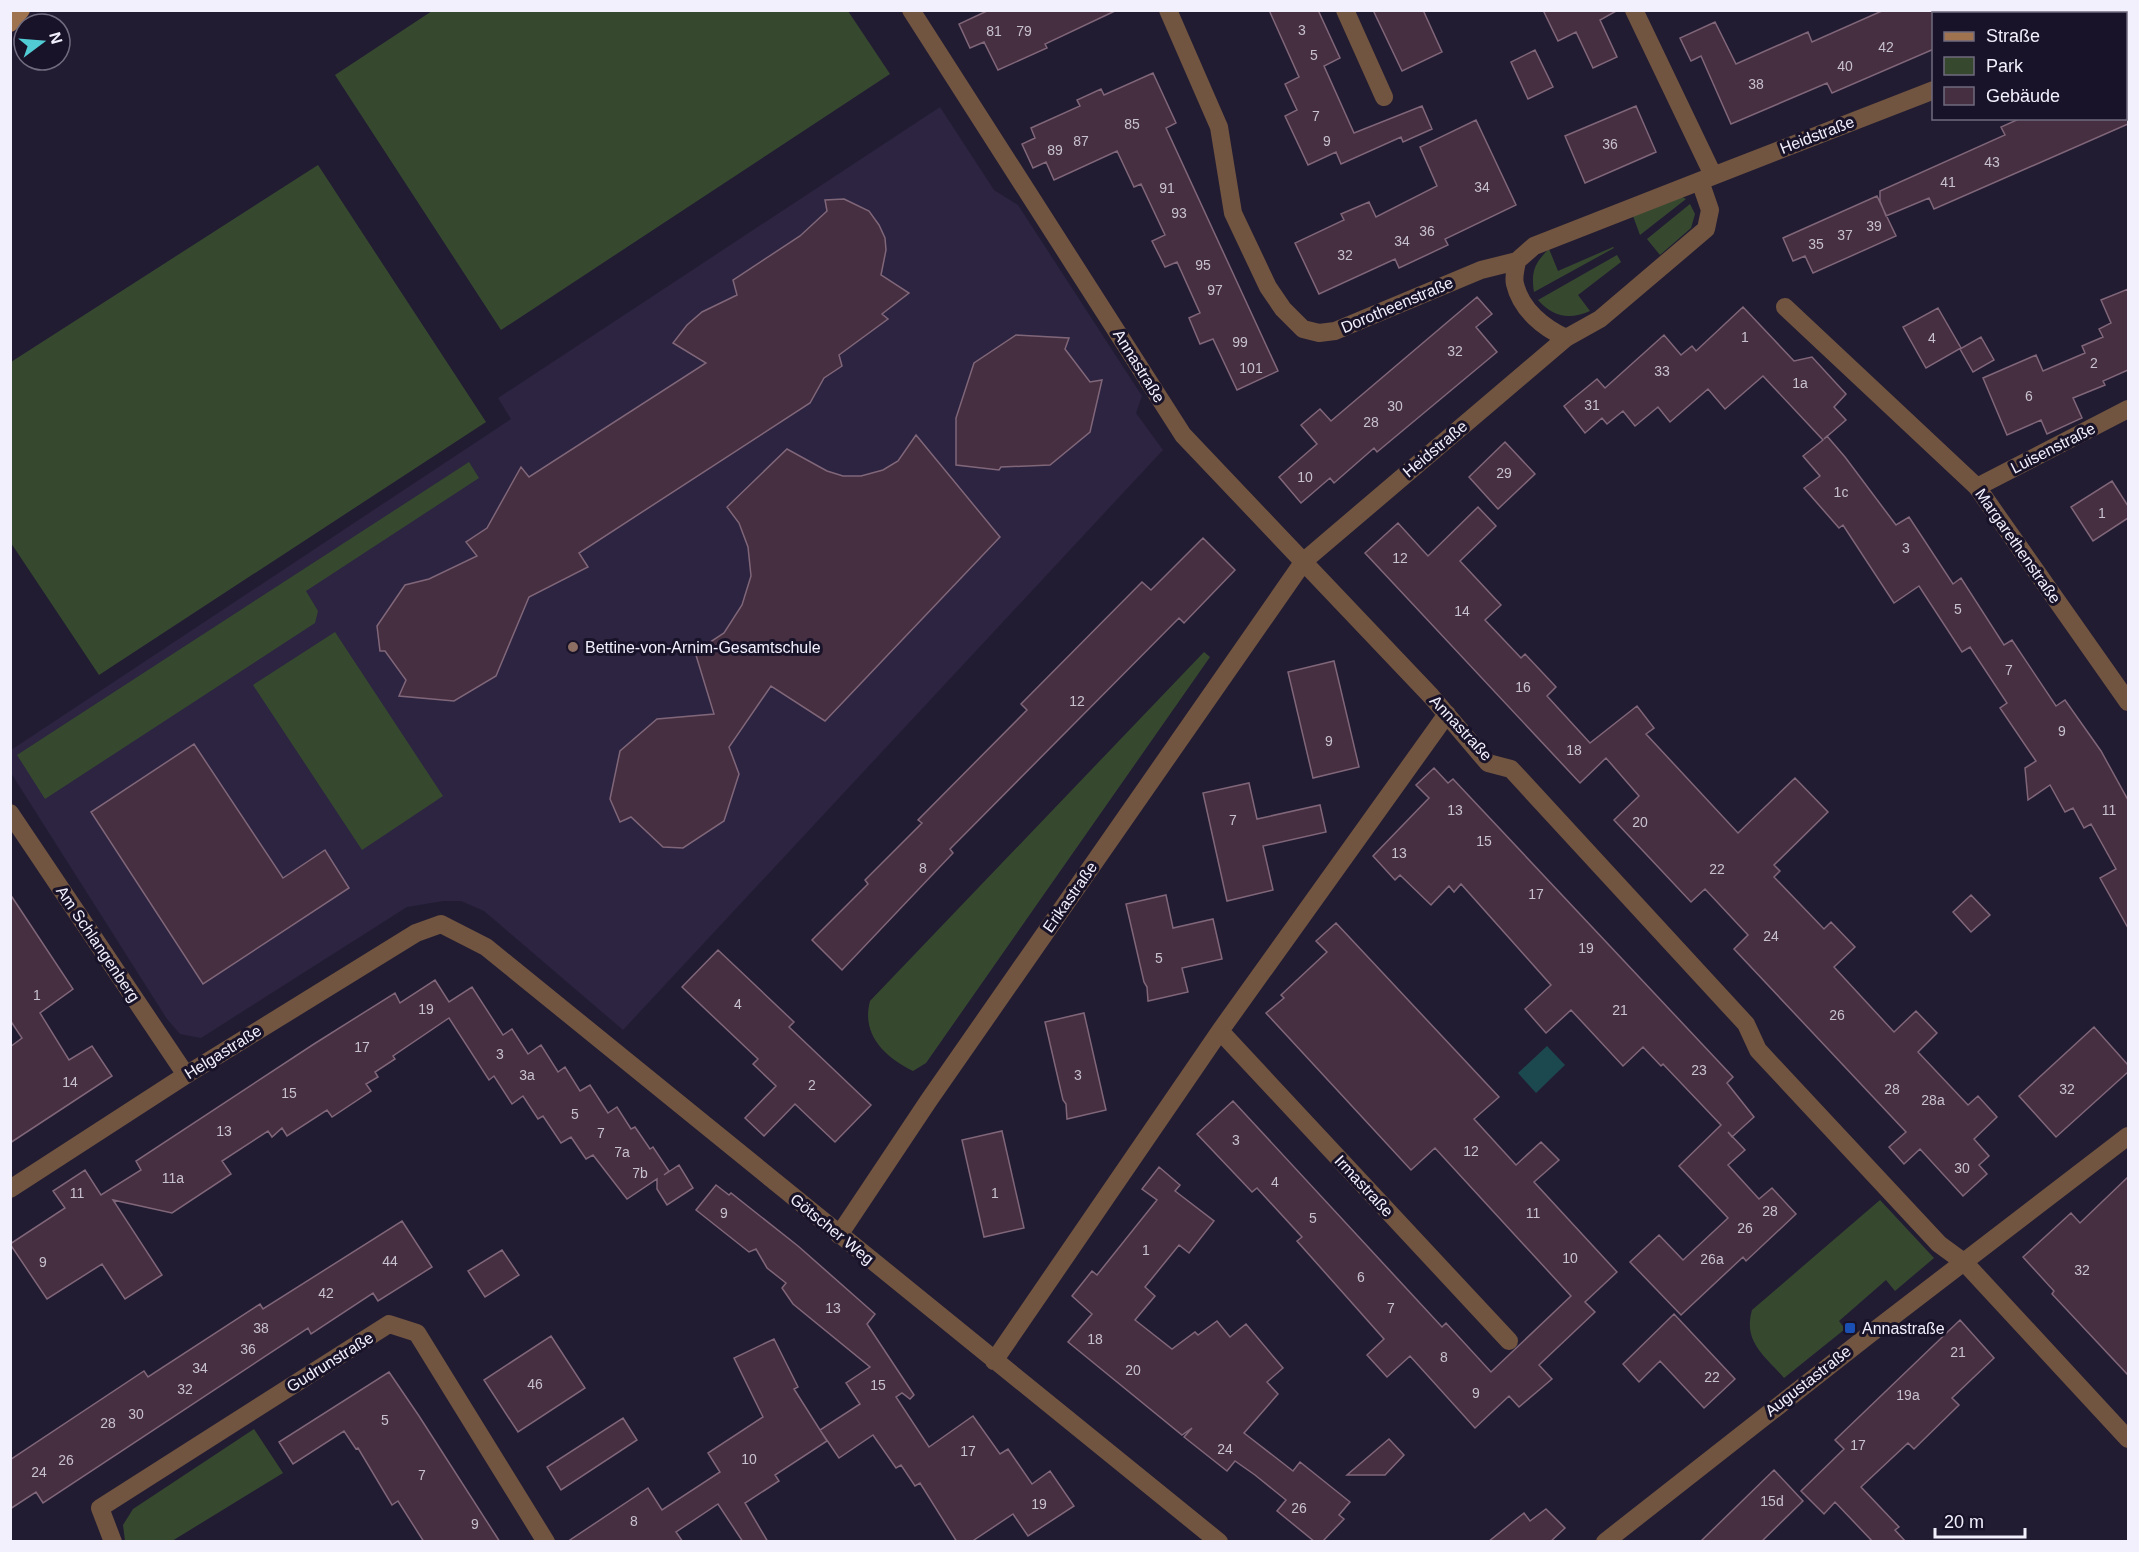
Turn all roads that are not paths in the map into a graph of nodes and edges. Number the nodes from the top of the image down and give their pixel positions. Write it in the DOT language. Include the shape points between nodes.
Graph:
graph roads {
  1 [pos="21,10"];
  2 [pos="911,10"];
  3 [pos="1168,10"];
  4 [pos="1345,10"];
  5 [pos="1634,10"];
  6 [pos="10,23"];
  7 [pos="1932,91"];
  8 [pos="1384,97"];
  9 [pos="1707,178"];
  10 [pos="1517,261"];
  11 [pos="1785,307"];
  12 [pos="1566,338"];
  13 [pos="2128,409"];
  14 [pos="1977,487"];
  15 [pos="1304,561"];
  16 [pos="2128,702"];
  17 [pos="1447,714"];
  18 [pos="10,813"];
  19 [pos="441,924"];
  20 [pos="1220,1031"];
  21 [pos="186,1075"];
  22 [pos="2128,1136"];
  23 [pos="10,1189"];
  24 [pos="839,1235"];
  25 [pos="1965,1263"];
  26 [pos="1509,1341"];
  27 [pos="994,1361"];
  28 [pos="2128,1439"];
  29 [pos="113,1542"];
  30 [pos="546,1542"];
  31 [pos="1219,1542"];
  32 [pos="1605,1542"];
  1 -- 6 [label="main road"];
  2 -- 15 [label="street, Annastraße" via="1183,435"];
  3 -- 10 [label="street, Dorotheenstraße" via="1219,127 1233,213 1268,287 1282,309 1303,329 1319,333 1344,328 1481,270"];
  4 -- 8 [label="street"];
  5 -- 9 [label="street"];
  7 -- 9 [label="street, Heidstraße"];
  9 -- 10 [label="street, Heidstraße" via="1534,246"];
  9 -- 12 [label="street, Heidstraße" via="1710,210 1706,229 1600,319"];
  10 -- 12 [label="street" via="1514,283 1523,303 1545,328"];
  11 -- 14 [label="street, Margarethenstraße"];
  12 -- 15 [label="street, Heidstraße"];
  13 -- 14 [label="street, Luisenstraße"];
  14 -- 16 [label="street, Margarethenstraße"];
  15 -- 17 [label="street, Annastraße"];
  15 -- 24 [label="street, Erikastraße"];
  17 -- 20 [label="street"];
  17 -- 25 [label="street, Annastraße" via="1488,763 1511,769 1746,1024 1758,1050 1848,1148 1939,1244"];
  18 -- 21 [label="street, Am Schlangenberg"];
  19 -- 21 [label="street, Helgastraße" via="416,933"];
  19 -- 24 [label="street, Götscher Weg" via="486,947"];
  20 -- 26 [label="street, Irmastraße"];
  20 -- 27 [label="street"];
  21 -- 23 [label="street, Helgastraße"];
  22 -- 25 [label="street, Augustastraße"];
  24 -- 27 [label="street, Götscher Weg"];
  25 -- 28 [label="street, Annastraße"];
  25 -- 32 [label="street, Augustastraße"];
  27 -- 31 [label="street, Götscher Weg"];
  29 -- 30 [label="street, Gudrunstraße" via="100,1508 390,1324 417,1333"];
}
